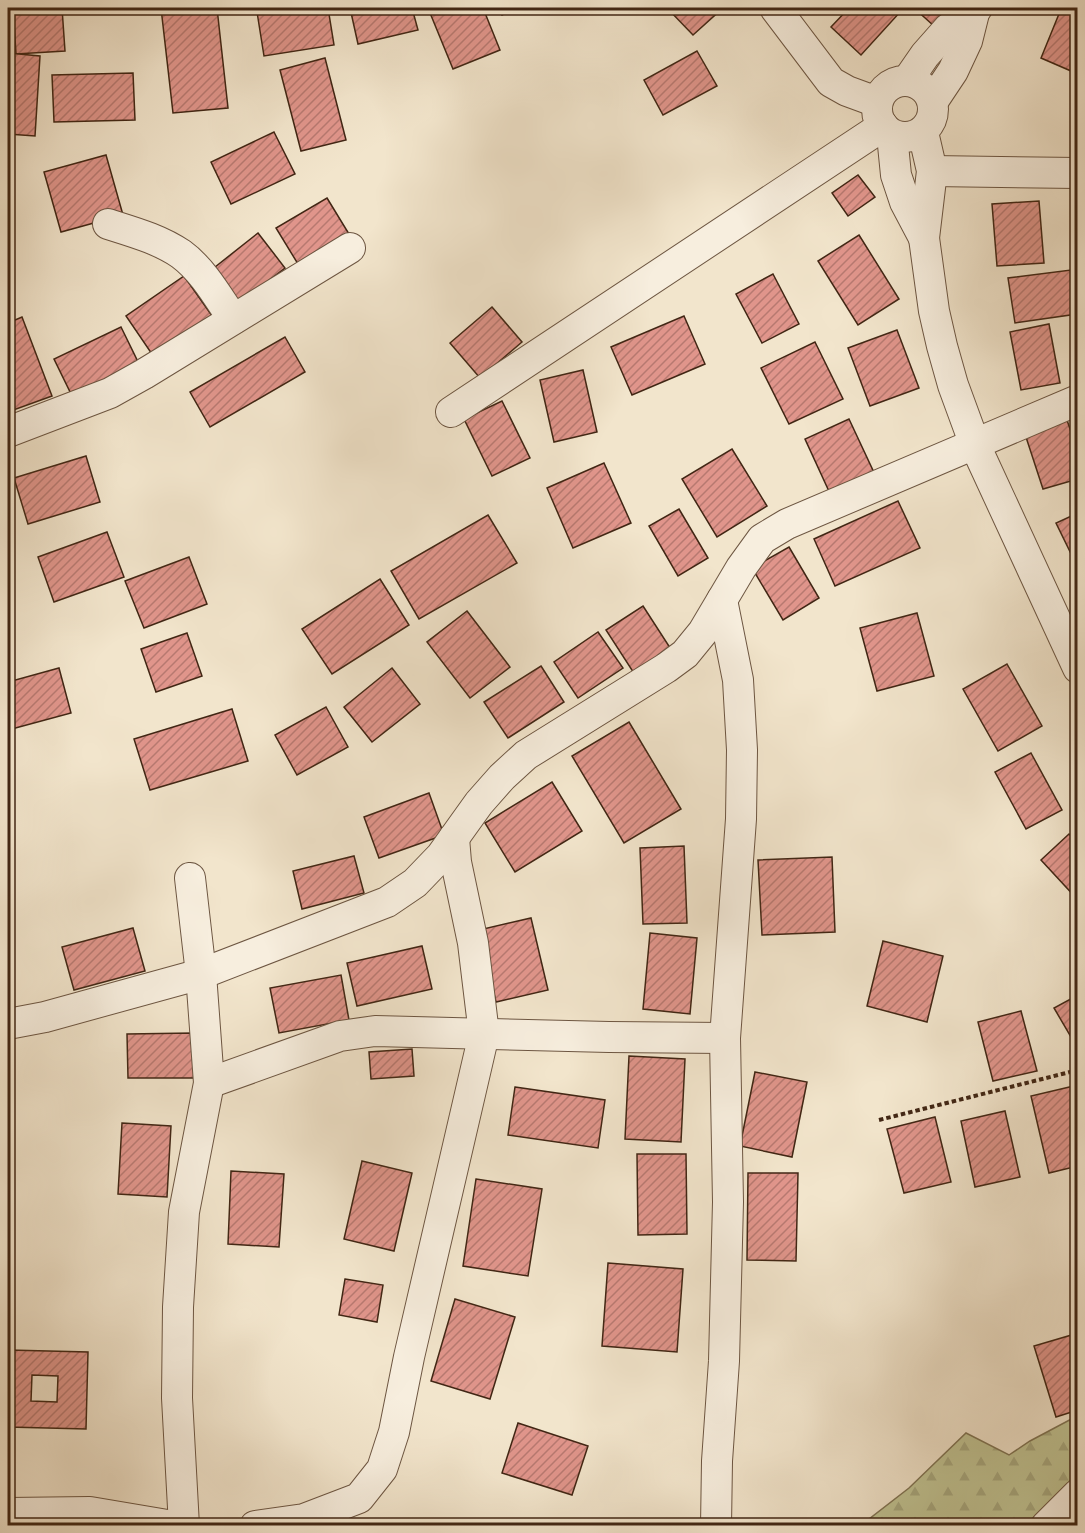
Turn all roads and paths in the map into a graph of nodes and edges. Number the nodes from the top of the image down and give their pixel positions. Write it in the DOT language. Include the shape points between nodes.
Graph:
graph roads {
  1 [pos="775,8"];
  2 [pos="976,8"];
  3 [pos="907,81"];
  4 [pos="933,101"];
  5 [pos="884,121"];
  6 [pos="923,132"];
  7 [pos="932,171"];
  8 [pos="1077,173"];
  9 [pos="108,224"];
  10 [pos="924,238"];
  11 [pos="350,248"];
  12 [pos="234,319"];
  13 [pos="1077,400"];
  14 [pos="451,412"];
  15 [pos="8,432"];
  16 [pos="975,445"];
  17 [pos="722,600"];
  18 [pos="1077,668"];
  19 [pos="454,838"];
  20 [pos="190,878"];
  21 [pos="201,974"];
  22 [pos="8,1024"];
  23 [pos="484,1034"];
  24 [pos="725,1038"];
  25 [pos="1077,1070"];
  26 [pos="209,1083"];
  27 [pos="879,1120"];
  28 [pos="1077,1494"];
  29 [pos="8,1513"];
  30 [pos="173,1526"];
  31 [pos="184,1526"];
  32 [pos="255,1526"];
  33 [pos="716,1526"];
  34 [pos="1046,1526"];
  1 -- 5 [label="street" via="831,82"];
  2 -- 3 [label="street" via="948,28"];
  2 -- 4 [label="street" via="967,41"];
  3 -- 4 [label="street" via="923,87"];
  3 -- 5 [label="street" via="888,85"];
  4 -- 6 [label="street" via="930,123"];
  5 -- 6 [label="street" via="908,138"];
  5 -- 10 [label="street" via="905,202"];
  5 -- 14 [label="street"];
  6 -- 7 [label="street"];
  7 -- 8 [label="street"];
  7 -- 10 [label="street"];
  9 -- 12 [label="street" via="142,234 182,254"];
  10 -- 16 [label="street" via="942,346"];
  11 -- 12 [label="street"];
  12 -- 15 [label="street" via="110,393"];
  13 -- 16 [label="street"];
  16 -- 17 [label="street" via="787,524 762,539"];
  16 -- 18 [label="street"];
  17 -- 19 [label="street" via="685,654 526,755 479,803"];
  17 -- 24 [label="street" via="738,680 742,750 741,819"];
  19 -- 21 [label="street" via="415,883 387,902"];
  19 -- 23 [label="street"];
  20 -- 21 [label="street"];
  21 -- 22 [label="street"];
  21 -- 26 [label="street"];
  23 -- 24 [label="street"];
  23 -- 26 [label="street" via="375,1030 340,1036"];
  23 -- 32 [label="street" via="394,1432 382,1469 359,1498 304,1519"];
  24 -- 33 [label="street" via="728,1214"];
  25 -- 27 [label="path"];
  26 -- 31 [label="street" via="184,1212 178,1307 177,1398"];
  28 -- 34 [label="street"];
  29 -- 30 [label="street" via="90,1512"];
}
